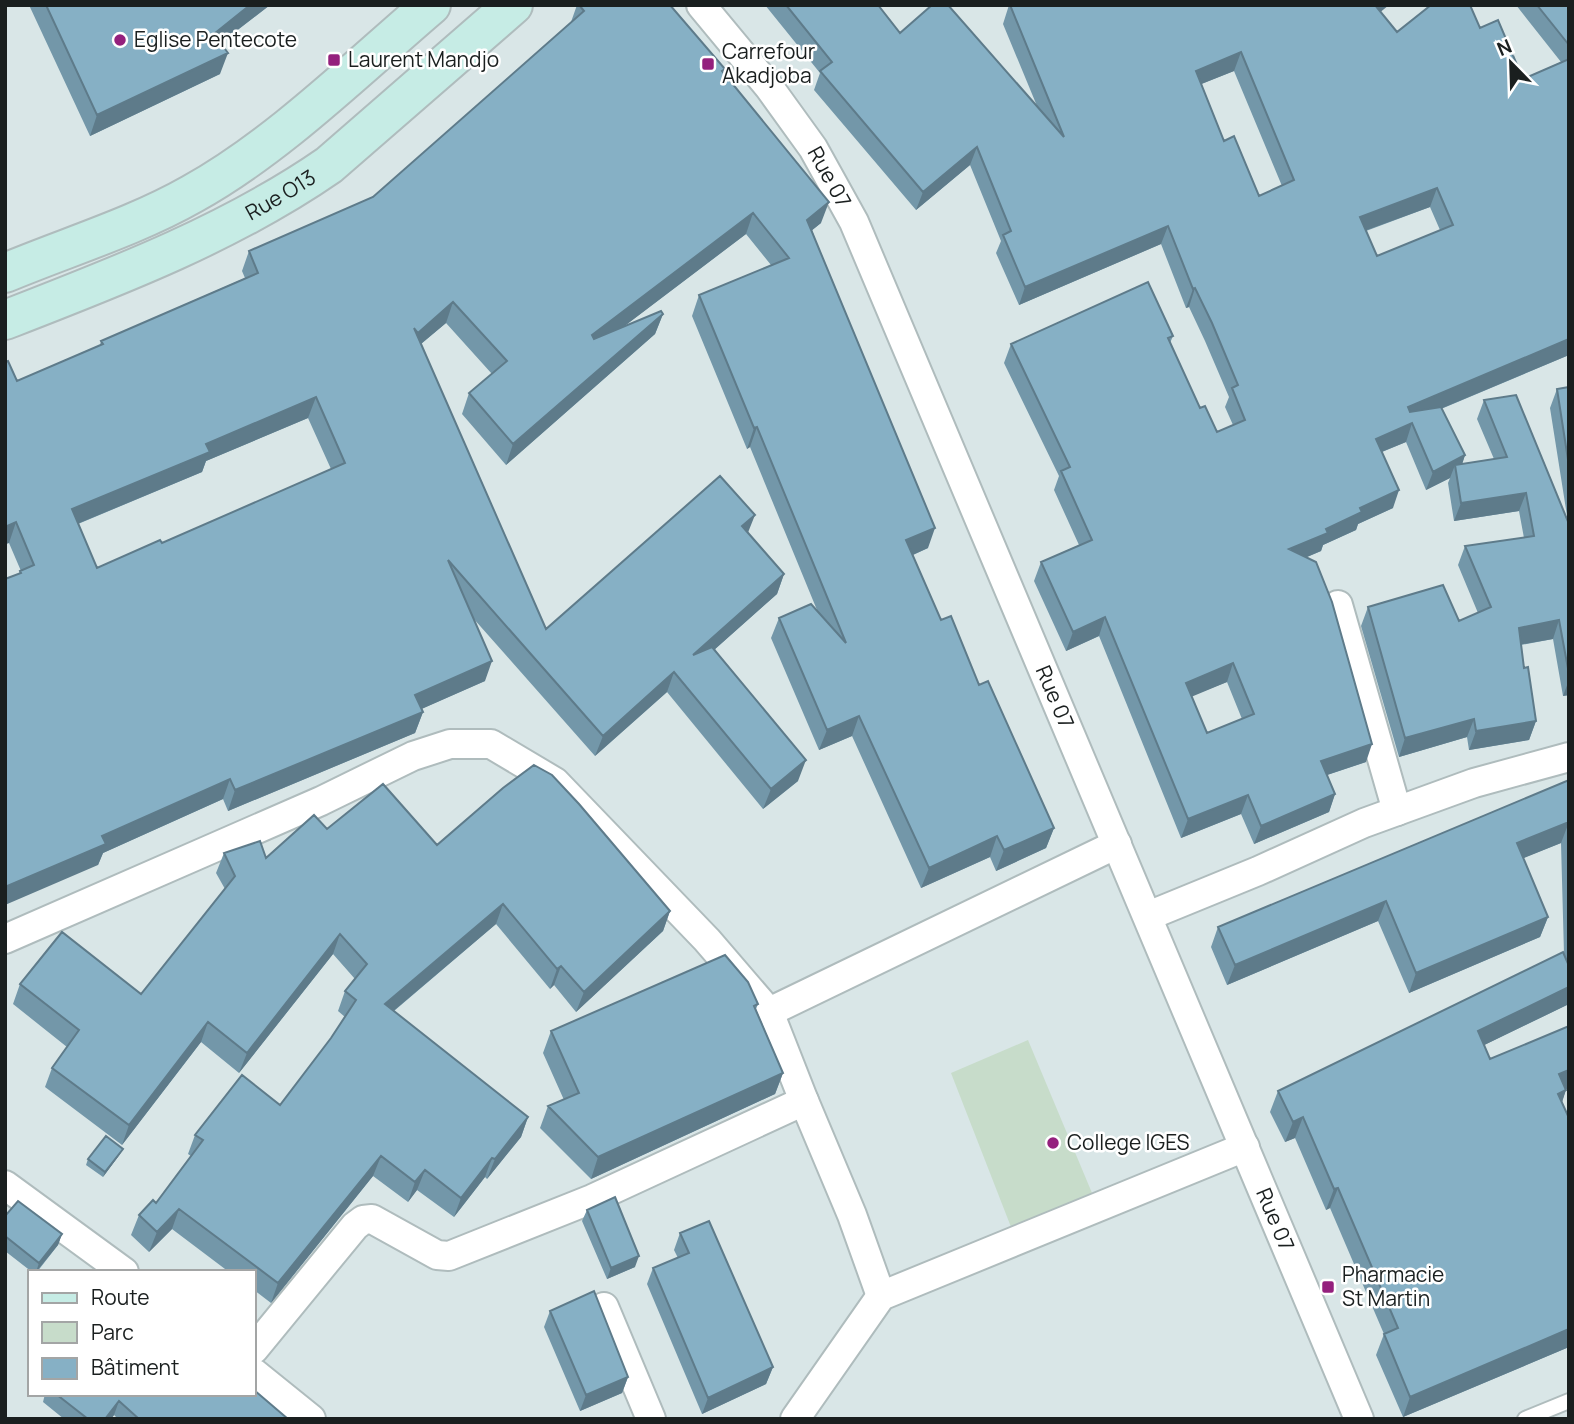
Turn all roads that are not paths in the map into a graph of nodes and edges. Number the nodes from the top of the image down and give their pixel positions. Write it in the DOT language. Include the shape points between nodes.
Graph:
graph roads {
  1 [pos="431,5"];
  2 [pos="513,5"];
  3 [pos="701,5"];
  4 [pos="5,273"];
  5 [pos="5,320"];
  6 [pos="1338,604"];
  7 [pos="1569,757"];
  8 [pos="1397,811"];
  9 [pos="1116,844"];
  10 [pos="1148,916"];
  11 [pos="5,939"];
  12 [pos="769,1012"];
  13 [pos="804,1101"];
  14 [pos="1245,1147"];
  15 [pos="5,1185"];
  16 [pos="121,1270"];
  17 [pos="881,1296"];
  18 [pos="604,1307"];
  19 [pos="256,1347"];
  20 [pos="256,1375"];
  21 [pos="1569,1401"];
  22 [pos="312,1419"];
  23 [pos="651,1419"];
  24 [pos="795,1419"];
  25 [pos="1359,1419"];
  26 [pos="1525,1419"];
  1 -- 4 [label="main road" via="277,137 225,174 160,211"];
  2 -- 5 [label="main road, Rue O13" via="297,188 203,237"];
  3 -- 9 [label="street, Rue 07" via="813,148 854,222"];
  6 -- 8 [label="street"];
  7 -- 8 [label="street" via="1474,783"];
  8 -- 10 [label="street"];
  9 -- 10 [label="street, Rue 07"];
  9 -- 12 [label="street"];
  10 -- 14 [label="street, Rue 07"];
  11 -- 12 [label="street" via="321,802 413,756 450,744 491,744 555,782 707,940"];
  12 -- 13 [label="street"];
  13 -- 17 [label="street"];
  13 -- 19 [label="street" via="592,1199 449,1256 437,1255 372,1219 363,1220"];
  14 -- 17 [label="street"];
  14 -- 25 [label="street, Rue 07"];
  15 -- 16 [label="street"];
  17 -- 24 [label="street"];
  18 -- 23 [label="street"];
  20 -- 22 [label="street"];
  21 -- 26 [label="lane"];
}
